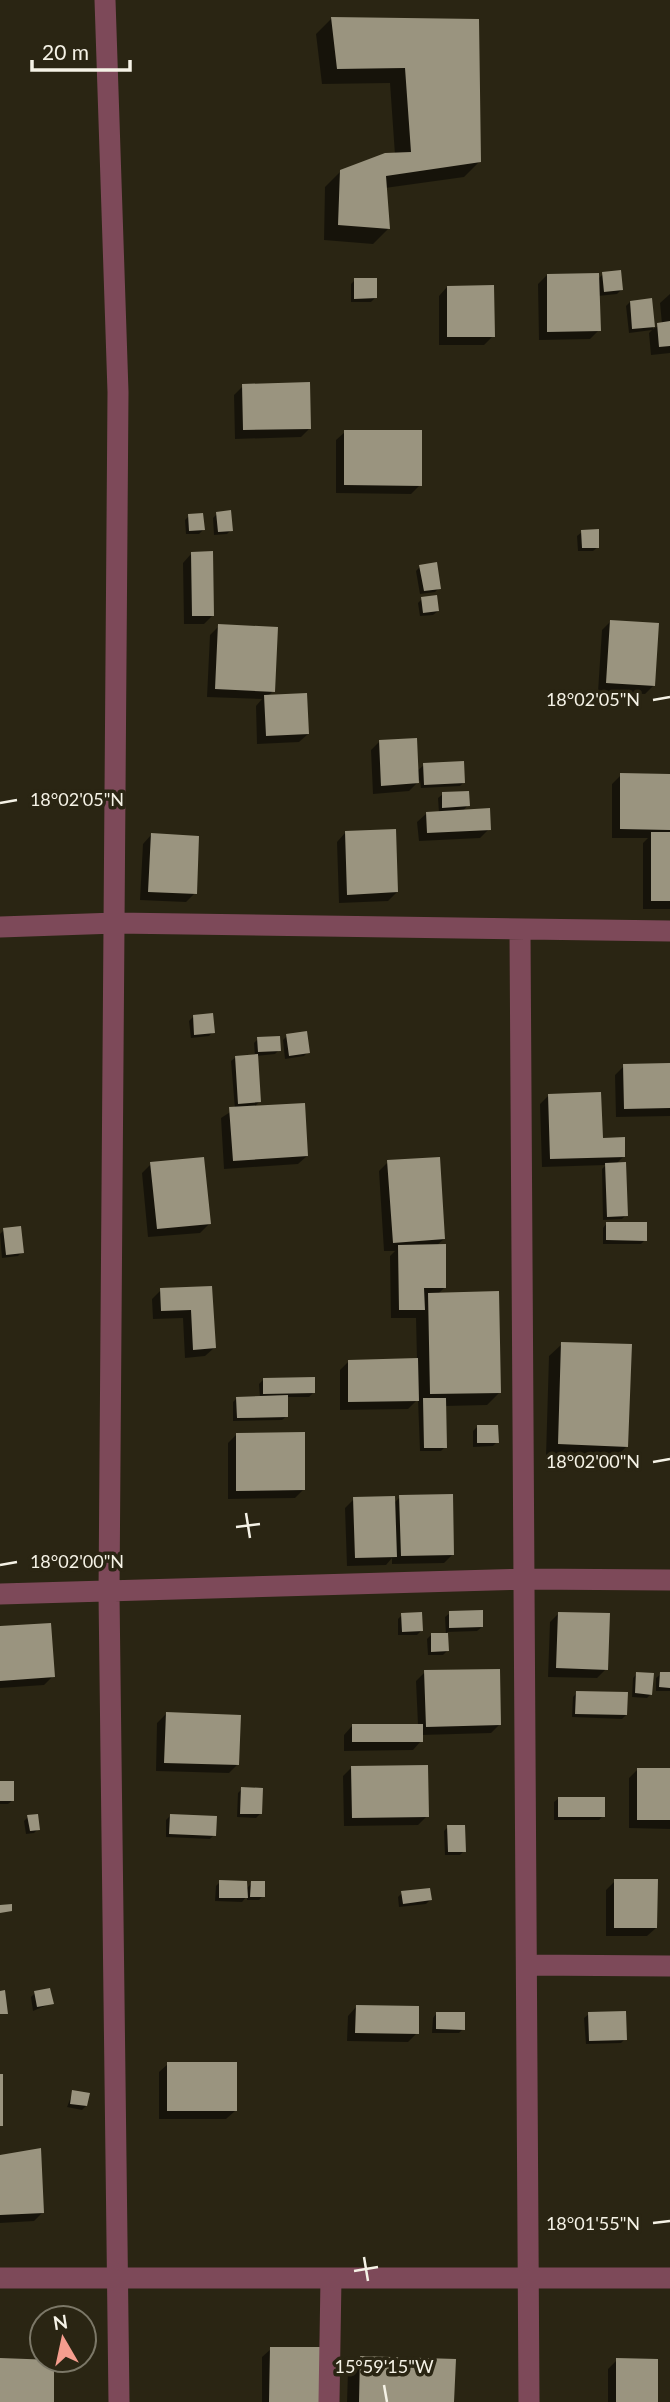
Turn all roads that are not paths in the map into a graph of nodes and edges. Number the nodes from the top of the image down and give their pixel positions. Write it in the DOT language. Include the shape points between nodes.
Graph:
graph roads {
  1 [pos="105,0"];
  2 [pos="116,923"];
  3 [pos="0,927"];
  4 [pos="520,931"];
  5 [pos="670,931"];
  6 [pos="524,1578"];
  7 [pos="670,1580"];
  8 [pos="109,1593"];
  9 [pos="0,1594"];
  10 [pos="527,1965"];
  11 [pos="670,1966"];
  12 [pos="0,2278"];
  13 [pos="118,2278"];
  14 [pos="331,2278"];
  15 [pos="529,2278"];
  16 [pos="670,2278"];
  17 [pos="119,2402"];
  18 [pos="329,2402"];
  19 [pos="529,2402"];
  1 -- 2 [label="street" via="118,392"];
  2 -- 3 [label="street"];
  2 -- 4 [label="street"];
  2 -- 8 [label="street"];
  4 -- 5 [label="street"];
  4 -- 6 [label="street"];
  6 -- 7 [label="street"];
  6 -- 8 [label="street"];
  6 -- 10 [label="street"];
  8 -- 9 [label="street"];
  8 -- 13 [label="street"];
  10 -- 11 [label="street"];
  10 -- 15 [label="street"];
  12 -- 13 [label="street"];
  13 -- 14 [label="street"];
  13 -- 17 [label="street"];
  14 -- 15 [label="street"];
  14 -- 18 [label="street"];
  15 -- 16 [label="street"];
  15 -- 19 [label="street"];
}
